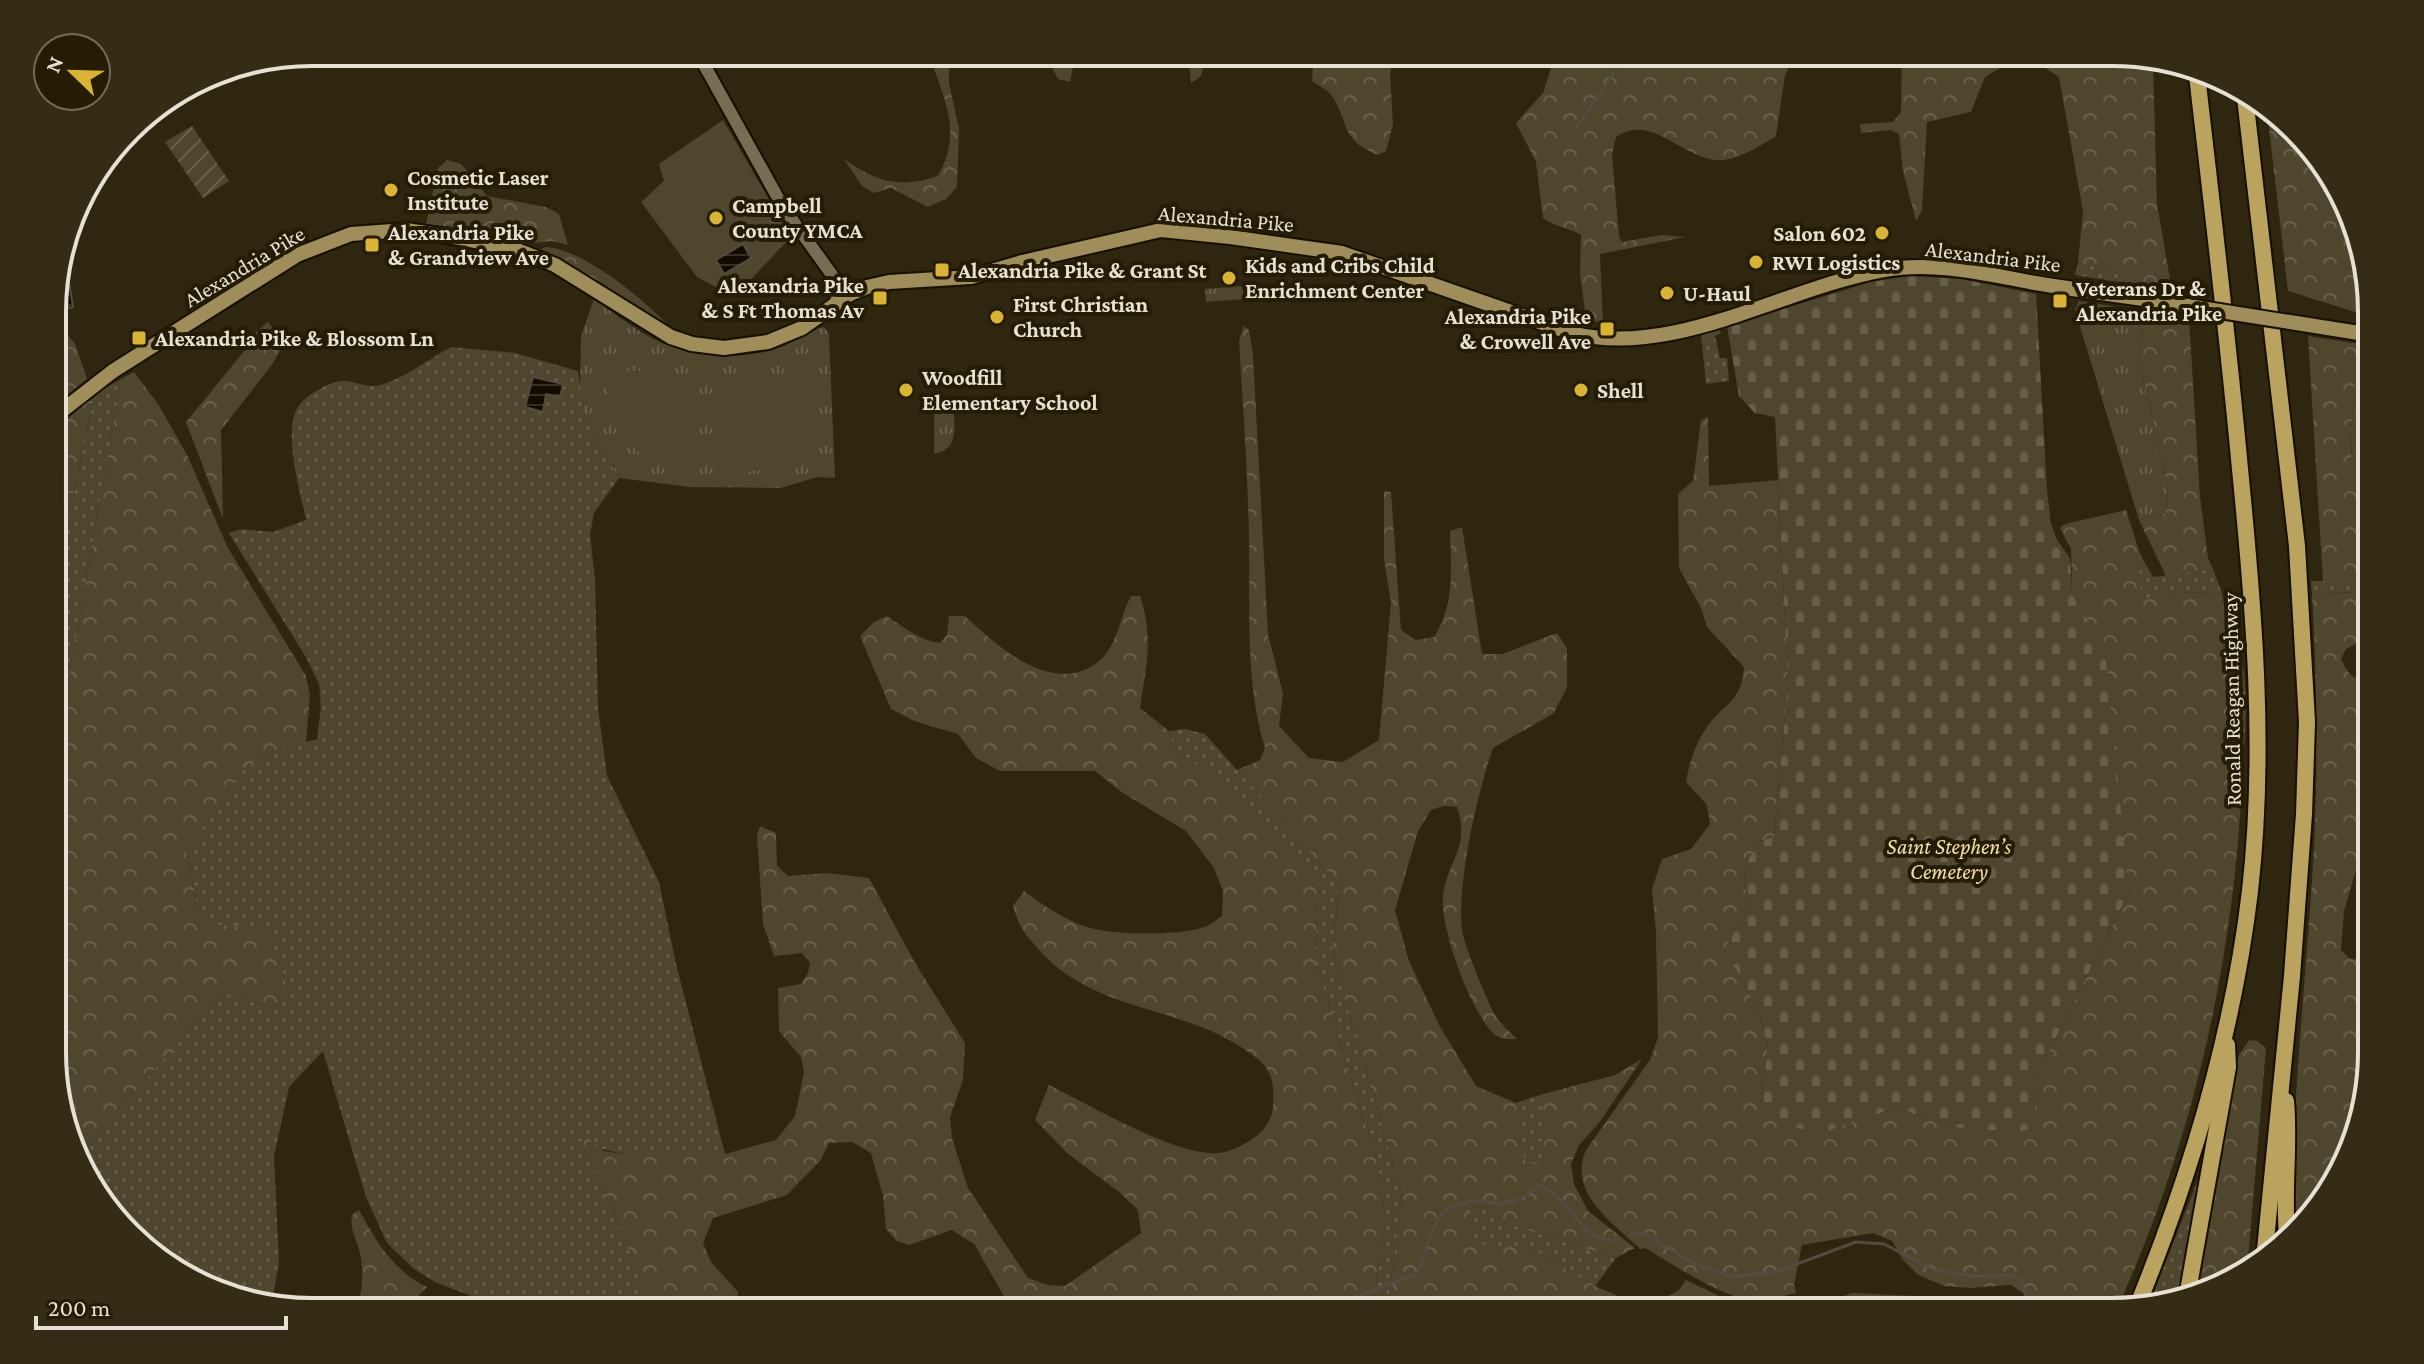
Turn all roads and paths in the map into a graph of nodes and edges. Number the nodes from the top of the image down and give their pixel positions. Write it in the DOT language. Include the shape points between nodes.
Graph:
graph roads {
  1 [pos="705,67"];
  2 [pos="2198,82"];
  3 [pos="2246,106"];
  4 [pos="837,304"];
  5 [pos="2357,333"];
  6 [pos="66,408"];
  7 [pos="2227,1027"];
  8 [pos="2283,1065"];
  9 [pos="2287,1225"];
  10 [pos="2266,1243"];
  11 [pos="2189,1286"];
  12 [pos="2141,1295"];
  1 -- 4 [label="main road" via="783,207 835,279"];
  2 -- 7 [label="highway, Ronald Reagan Highway" via="2254,601 2258,693 2250,890"];
  3 -- 8 [label="highway" via="2297,546 2305,663 2304,814"];
  4 -- 5 [label="main road, Alexandria Pike, bridge" via="850,294 889,282 971,277 1161,230 1342,253 1571,333 1611,340 1664,334 1863,275 1906,268 1951,269"];
  4 -- 6 [label="main road, Alexandria Pike" via="782,338 740,348 708,347 656,329 555,265 517,250 406,230 351,234 289,260 113,371"];
  7 -- 11 [label="highway" via="2228,1067"];
  7 -- 12 [label="highway, Ronald Reagan Highway" via="2175,1211"];
  8 -- 9 [label="highway" via="2289,1132"];
  8 -- 10 [label="highway"];
}
